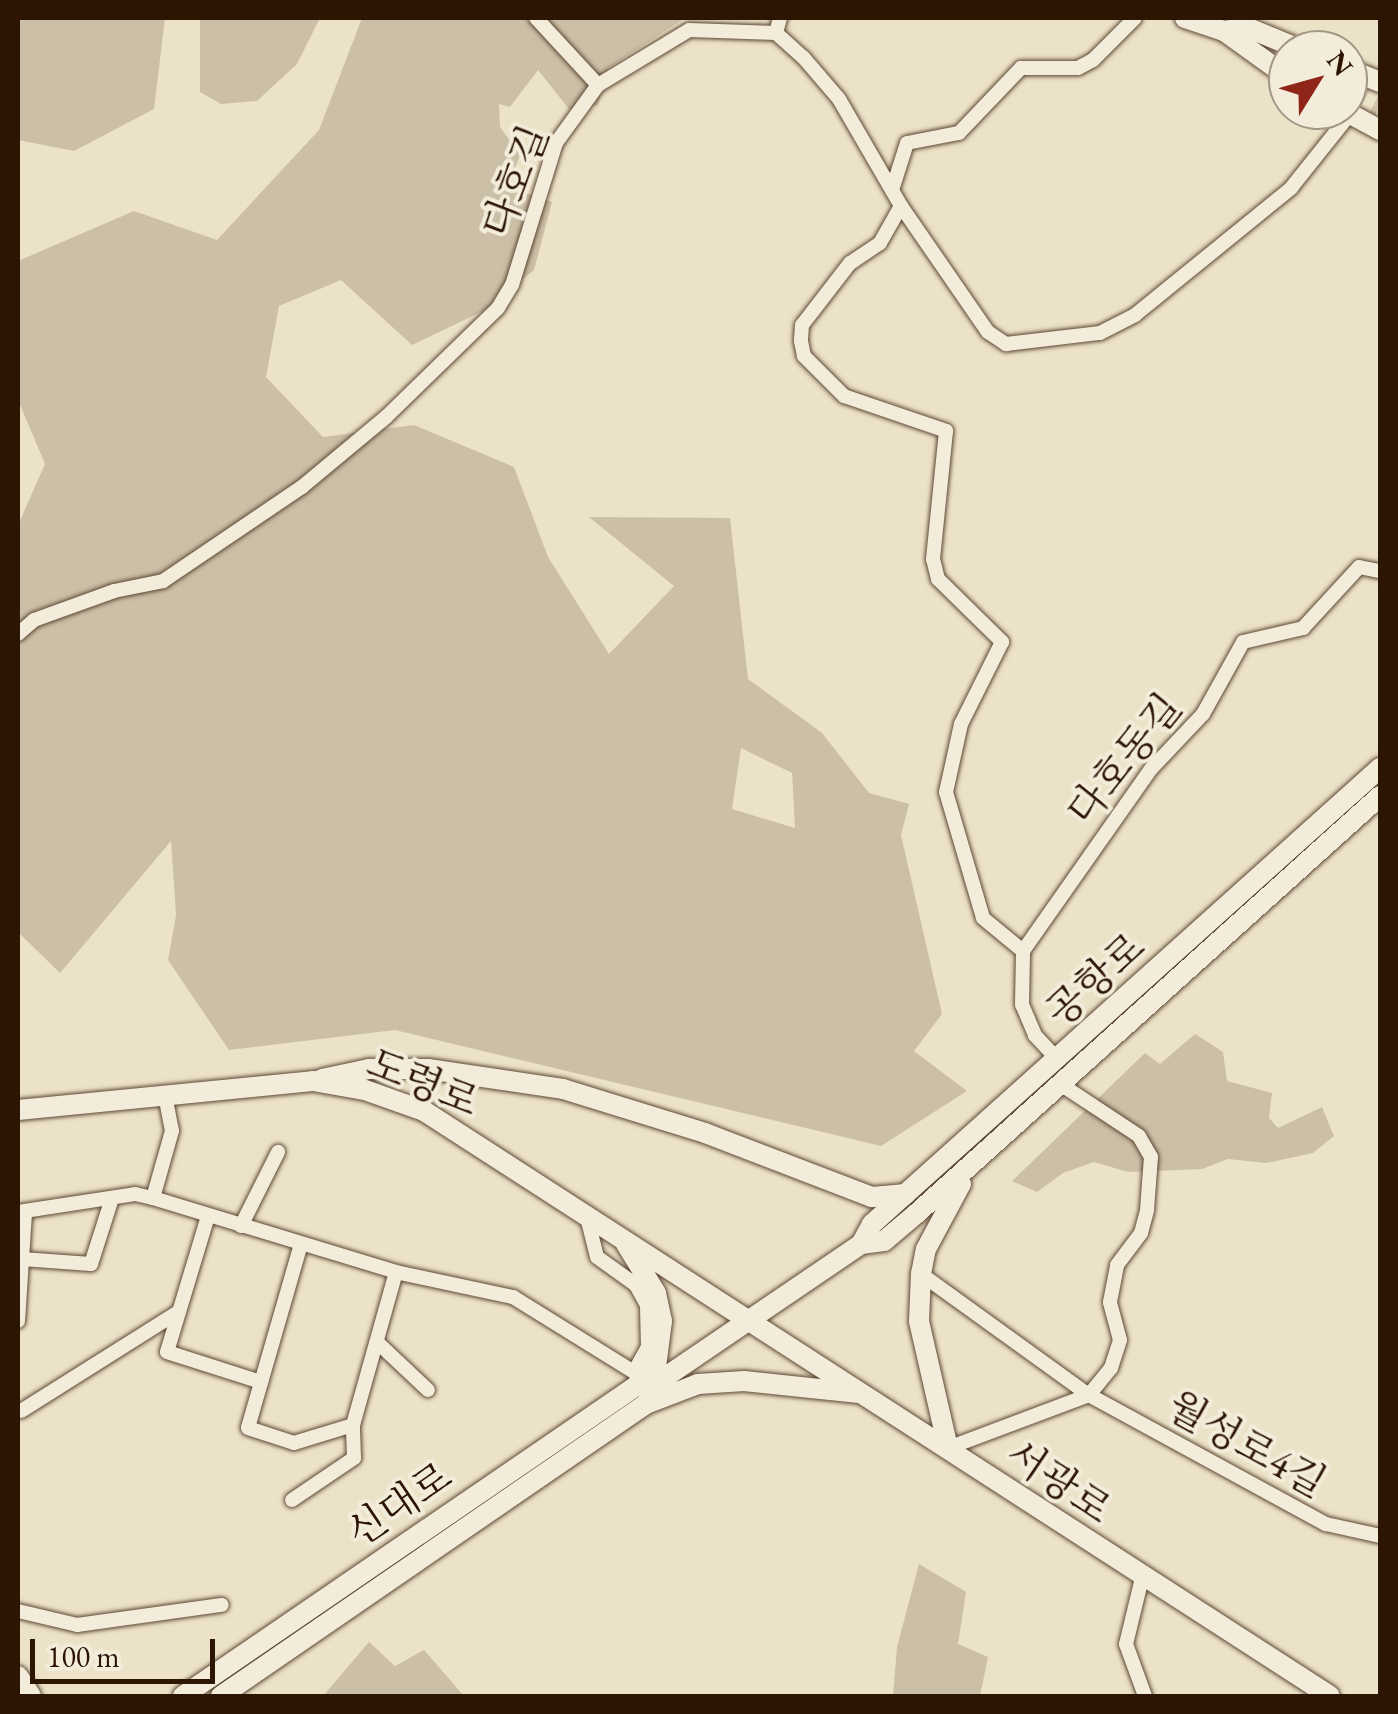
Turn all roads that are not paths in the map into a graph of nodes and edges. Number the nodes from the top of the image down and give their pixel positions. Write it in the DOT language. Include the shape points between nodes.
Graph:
graph roads {
  1 [pos="536,18"];
  2 [pos="1136,18"];
  3 [pos="1185,18"];
  4 [pos="720,22"];
  5 [pos="778,25"];
  6 [pos="1224,31"];
  7 [pos="1268,36"];
  8 [pos="1268,63"];
  9 [pos="598,85"];
  10 [pos="1334,130"];
  11 [pos="892,190"];
  12 [pos="901,206"];
  13 [pos="1380,571"];
  14 [pos="18,634"];
  15 [pos="1380,768"];
  16 [pos="1380,796"];
  17 [pos="1023,951"];
  18 [pos="1058,1060"];
  19 [pos="314,1081"];
  20 [pos="1060,1084"];
  21 [pos="165,1096"];
  22 [pos="18,1110"];
  23 [pos="278,1152"];
  24 [pos="979,1157"];
  25 [pos="913,1192"];
  26 [pos="112,1198"];
  27 [pos="153,1198"];
  28 [pos="21,1212"];
  29 [pos="208,1216"];
  30 [pos="587,1217"];
  31 [pos="241,1226"];
  32 [pos="622,1238"];
  33 [pos="301,1244"];
  34 [pos="861,1244"];
  35 [pos="22,1259"];
  36 [pos="396,1272"];
  37 [pos="921,1274"];
  38 [pos="178,1312"];
  39 [pos="18,1320"];
  40 [pos="752,1320"];
  41 [pos="378,1342"];
  42 [pos="261,1382"];
  43 [pos="428,1390"];
  44 [pos="867,1394"];
  45 [pos="641,1395"];
  46 [pos="1088,1395"];
  47 [pos="21,1412"];
  48 [pos="352,1425"];
  49 [pos="948,1448"];
  50 [pos="292,1500"];
  51 [pos="1380,1536"];
  52 [pos="1142,1578"];
  53 [pos="222,1605"];
  54 [pos="18,1612"];
  55 [pos="18,1676"];
  56 [pos="32,1696"];
  57 [pos="183,1696"];
  58 [pos="220,1696"];
  59 [pos="1145,1696"];
  60 [pos="1330,1696"];
  1 -- 9 [label="street"];
  2 -- 11 [label="street" via="1093,60 1078,68 1021,68 958,132 908,142"];
  3 -- 6 [label="street"];
  4 -- 5 [label="street, 다호길"];
  4 -- 9 [label="street, 다호길" via="689,30"];
  5 -- 11 [label="street, 다호길" via="839,100"];
  6 -- 7 [label="street" via="1246,27"];
  6 -- 8 [label="street"];
  9 -- 14 [label="street, 다호길" via="556,143 512,285 498,308 386,417 302,488 163,581 114,590 34,620"];
  10 -- 12 [label="street, 다호길" via="1291,188 1135,316 1100,333 1006,344 988,332"];
  11 -- 12 [label="street, 다호길"];
  12 -- 17 [label="street" via="880,243 850,263 802,325 801,341 804,356 844,396 946,432 933,559 938,579 1002,642 961,724 946,792 984,918"];
  13 -- 17 [label="street, 다호동길" via="1359,567 1303,628 1243,642 1203,714 1151,769"];
  15 -- 18 [label="street, 공항로"];
  16 -- 20 [label="street, 공항로"];
  17 -- 18 [label="street" via="1022,1005 1035,1035"];
  18 -- 25 [label="street, 공항로"];
  19 -- 21 [label="street, 도령로"];
  19 -- 25 [label="street" via="369,1069 428,1069 562,1089 705,1133 872,1196"];
  19 -- 30 [label="street, 도령로" via="424,1111"];
  20 -- 24 [label="street, 공항로"];
  20 -- 46 [label="street" via="1138,1136 1151,1156 1147,1210 1118,1266 1110,1302 1120,1353"];
  21 -- 22 [label="street, 도령로"];
  21 -- 27 [label="street" via="172,1130"];
  23 -- 31 [label="street"];
  24 -- 34 [label="street, 공항로" via="884,1241"];
  24 -- 37 [label="street" via="945,1207"];
  25 -- 34 [label="street, 공항로" via="872,1224"];
  26 -- 27 [label="street"];
  26 -- 28 [label="street"];
  26 -- 35 [label="street" via="91,1264"];
  27 -- 29 [label="street"];
  28 -- 35 [label="street"];
  29 -- 31 [label="street"];
  29 -- 38 [label="street"];
  30 -- 32 [label="street, 도령로"];
  30 -- 36 [label="street" via="596,1257 636,1285 647,1304 648,1348 634,1372 513,1296"];
  31 -- 33 [label="street"];
  32 -- 40 [label="street, 도령로"];
  32 -- 45 [label="street" via="656,1293 662,1321 656,1366"];
  33 -- 36 [label="street"];
  33 -- 42 [label="street"];
  34 -- 40 [label="street, 공항로"];
  35 -- 39 [label="street"];
  36 -- 41 [label="street"];
  37 -- 46 [label="street, 월성로4길"];
  37 -- 49 [label="street" via="919,1321"];
  38 -- 42 [label="street" via="167,1352"];
  38 -- 47 [label="street"];
  40 -- 44 [label="street, 서광로"];
  40 -- 45 [label="street, 신대로"];
  41 -- 43 [label="street"];
  41 -- 48 [label="street"];
  42 -- 48 [label="street" via="248,1428 294,1443"];
  44 -- 45 [label="street" via="744,1381"];
  44 -- 49 [label="street, 서광로"];
  45 -- 57 [label="street, 신대로"];
  45 -- 58 [label="street, 신대로"];
  46 -- 49 [label="street"];
  46 -- 51 [label="street, 월성로4길" via="1326,1524"];
  48 -- 50 [label="street" via="354,1458"];
  49 -- 52 [label="street, 서광로"];
  52 -- 59 [label="street" via="1126,1644"];
  52 -- 60 [label="street, 서광로"];
  53 -- 54 [label="street" via="76,1625"];
  55 -- 56 [label="street"];
}
